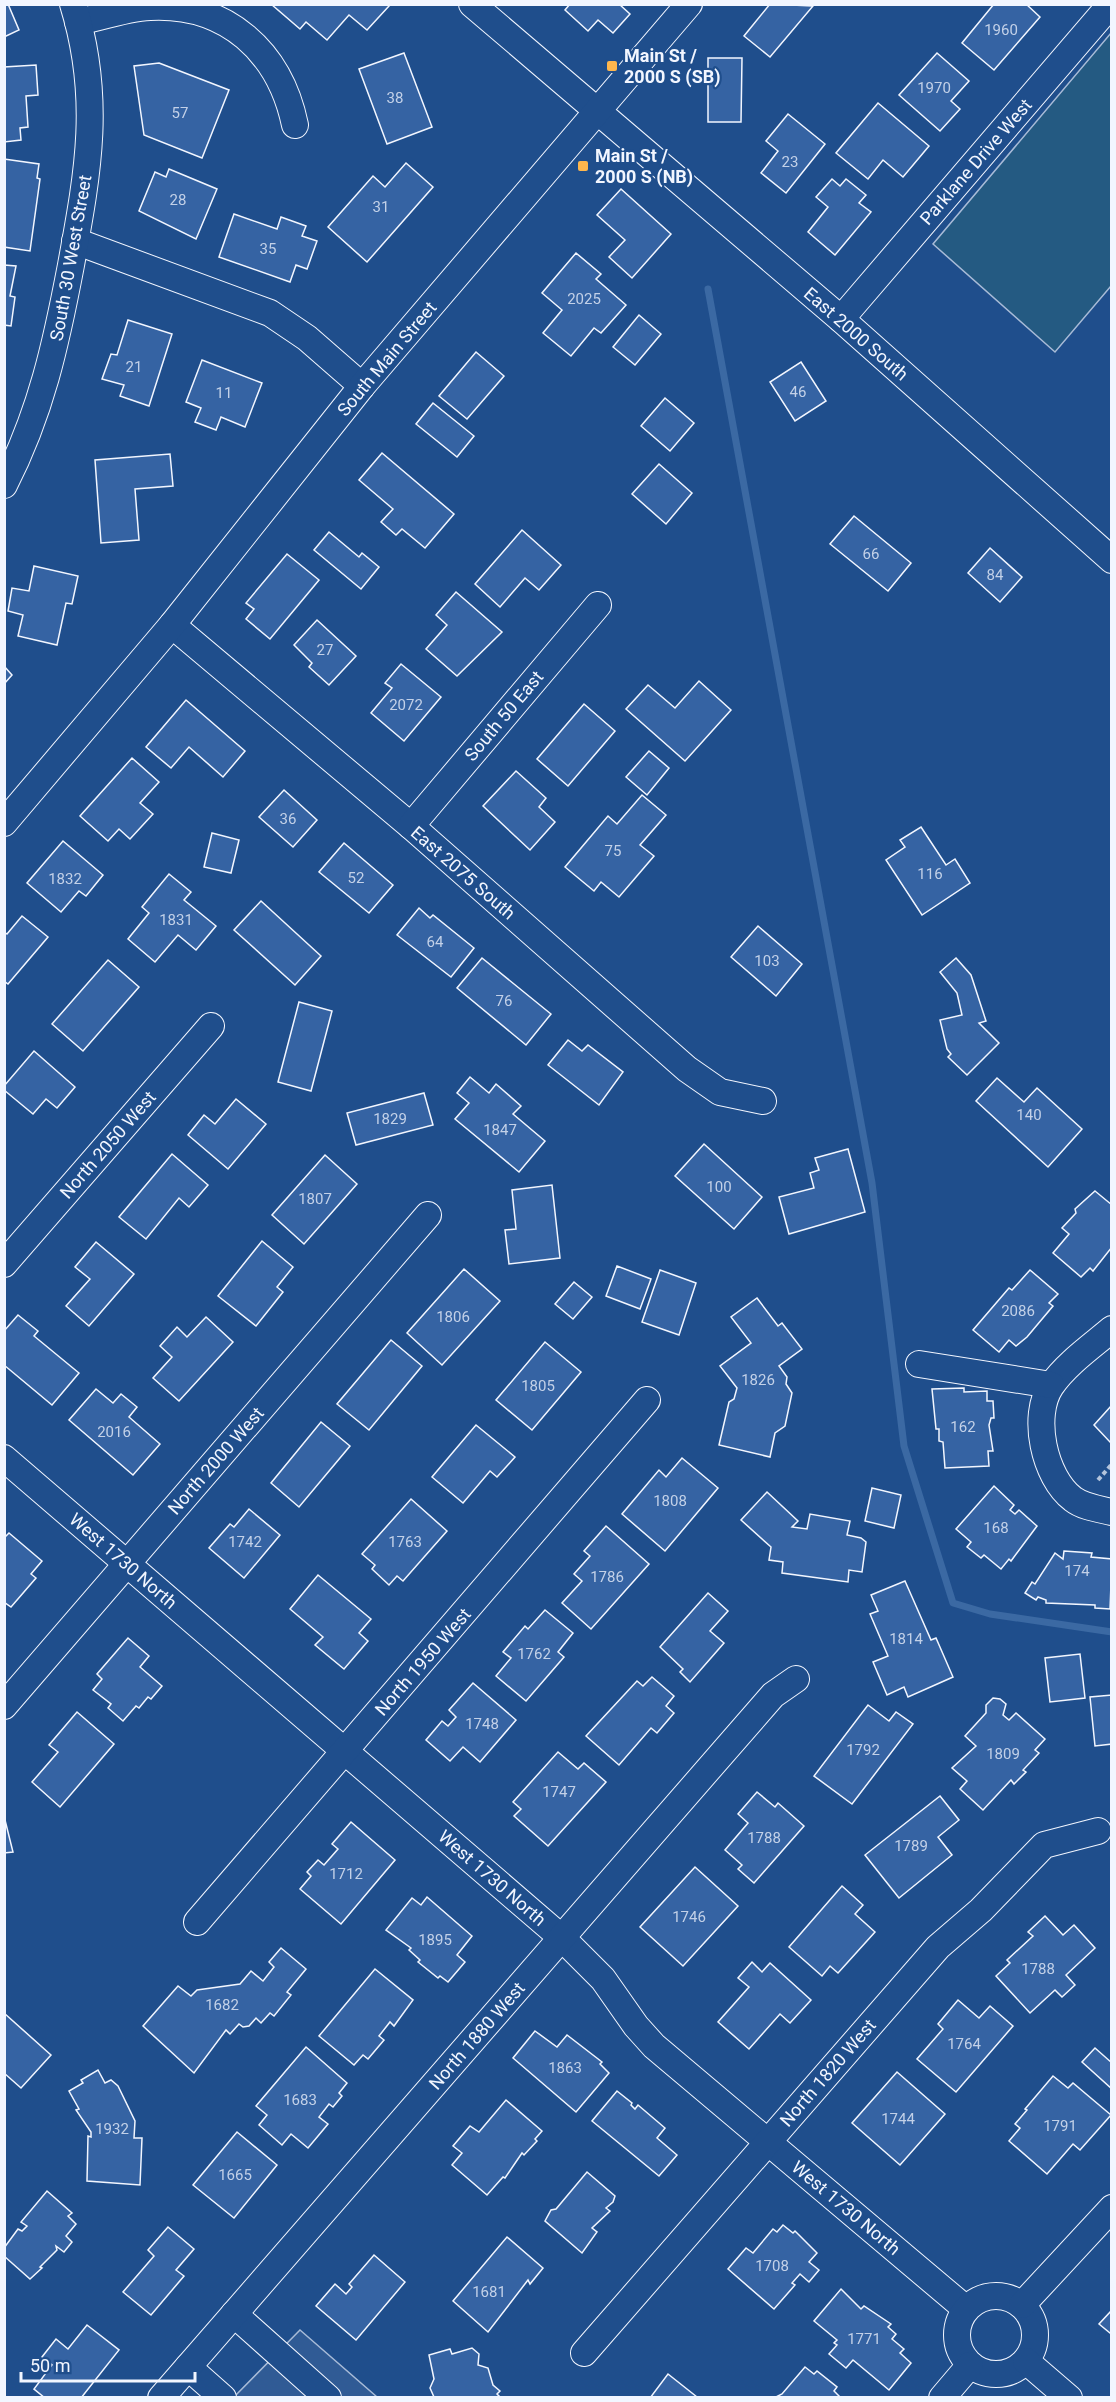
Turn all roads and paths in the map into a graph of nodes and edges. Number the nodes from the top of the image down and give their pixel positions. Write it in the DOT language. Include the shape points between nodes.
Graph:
graph roads {
  1 [pos="472,4"];
  2 [pos="689,4"];
  3 [pos="1112,4"];
  4 [pos="76,13"];
  5 [pos="597,114"];
  6 [pos="295,125"];
  7 [pos="75,241"];
  8 [pos="841,319"];
  9 [pos="362,386"];
  10 [pos="4,485"];
  11 [pos="1112,560"];
  12 [pos="598,605"];
  13 [pos="172,626"];
  14 [pos="4,824"];
  15 [pos="411,826"];
  16 [pos="211,1026"];
  17 [pos="763,1101"];
  18 [pos="428,1215"];
  19 [pos="4,1264"];
  20 [pos="1112,1329"];
  21 [pos="919,1364"];
  22 [pos="1051,1385"];
  23 [pos="647,1400"];
  24 [pos="4,1458"];
  25 [pos="1112,1464"];
  26 [pos="1098,1480"];
  27 [pos="1112,1512"];
  28 [pos="127,1564"];
  29 [pos="796,1679"];
  30 [pos="4,1706"];
  31 [pos="345,1753"];
  32 [pos="1098,1831"];
  33 [pos="197,1922"];
  34 [pos="562,1938"];
  35 [pos="768,2143"];
  36 [pos="1112,2208"];
  37 [pos="1022,2306"];
  38 [pos="966,2309"];
  39 [pos="234,2314"];
  40 [pos="584,2353"];
  41 [pos="1026,2361"];
  42 [pos="970,2365"];
  43 [pos="188,2367"];
  44 [pos="161,2397"];
  45 [pos="223,2397"];
  46 [pos="328,2397"];
  47 [pos="942,2397"];
  48 [pos="1070,2397"];
  1 -- 5 [label="street, East 2000 South"];
  2 -- 5 [label="street, South Main Street"];
  3 -- 8 [label="street, Parklane Drive West"];
  4 -- 6 [label="street" via="148,6 180,8 210,16 238,31 262,51 280,77"];
  4 -- 7 [label="street, South 30 West Street" via="92,124"];
  5 -- 8 [label="street, East 2000 South"];
  5 -- 9 [label="street, South Main Street"];
  7 -- 9 [label="street" via="270,313 307,338"];
  7 -- 10 [label="street, South 30 West Street" via="56,347 42,396 25,444"];
  8 -- 11 [label="street, East 2000 South"];
  9 -- 13 [label="street, South Main Street"];
  12 -- 15 [label="street, South 50 East"];
  13 -- 14 [label="street, South Main Street"];
  13 -- 15 [label="street, East 2075 South"];
  15 -- 17 [label="street, East 2075 South" via="687,1069 720,1092"];
  16 -- 19 [label="street, North 2050 West"];
  18 -- 28 [label="street, North 2000 West"];
  20 -- 22 [label="street"];
  21 -- 22 [label="street"];
  22 -- 27 [label="street" via="1040,1408 1041,1435 1054,1476 1073,1500"];
  23 -- 31 [label="street, North 1950 West"];
  24 -- 28 [label="street, West 1730 North"];
  25 -- 26 [label="path"];
  28 -- 30 [label="street, North 2000 West"];
  28 -- 31 [label="street, West 1730 North"];
  29 -- 34 [label="street, North 1880 West" via="773,1695"];
  31 -- 33 [label="street, North 1950 West"];
  31 -- 34 [label="street, West 1730 North"];
  32 -- 35 [label="street, North 1820 West" via="1044,1845 981,1910 938,1947"];
  34 -- 35 [label="street, West 1730 North" via="603,1979 654,2046"];
  34 -- 39 [label="street, North 1880 West"];
  35 -- 38 [label="street, West 1730 North"];
  35 -- 40 [label="street, North 1820 West"];
  36 -- 37 [label="street"];
  37 -- 38 [label="street" via="1009,2298 993,2296"];
  37 -- 41 [label="street" via="1035,2332 1034,2348"];
  38 -- 42 [label="street" via="957,2337"];
  39 -- 43 [label="street, North 1880 West"];
  39 -- 46 [label="street"];
  41 -- 42 [label="street" via="999,2374"];
  41 -- 48 [label="street"];
  42 -- 47 [label="street"];
  43 -- 44 [label="street, North 1880 West"];
  43 -- 45 [label="street"];
}
